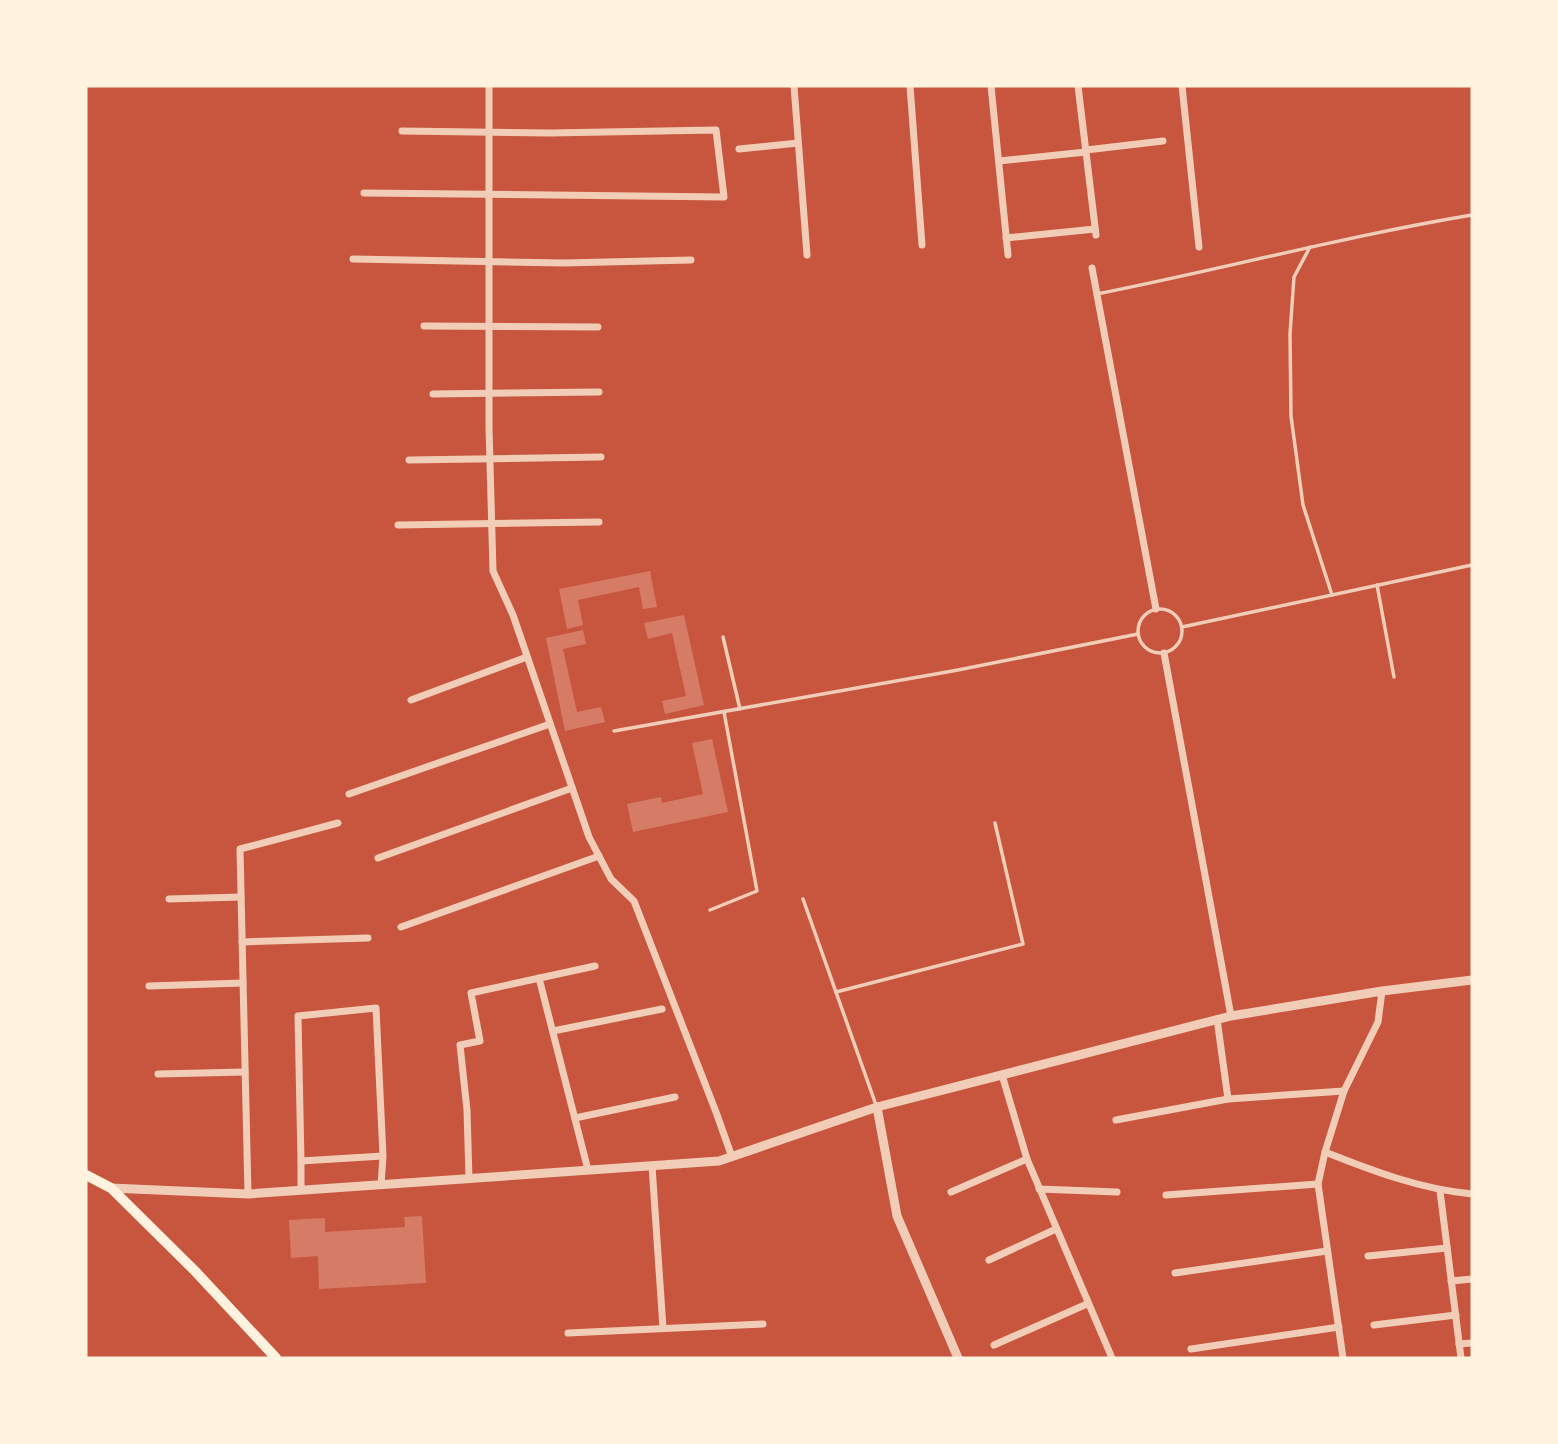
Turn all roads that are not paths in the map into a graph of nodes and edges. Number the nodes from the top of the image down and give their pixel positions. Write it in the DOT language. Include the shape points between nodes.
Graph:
graph roads {
  1 [pos="489,86"];
  2 [pos="794,86"];
  3 [pos="909,86"];
  4 [pos="991,86"];
  5 [pos="1078,86"];
  6 [pos="1182,86"];
  7 [pos="401,131"];
  8 [pos="489,131"];
  9 [pos="1163,141"];
  10 [pos="798,143"];
  11 [pos="738,149"];
  12 [pos="1086,151"];
  13 [pos="999,161"];
  14 [pos="363,193"];
  15 [pos="490,194"];
  16 [pos="1472,215"];
  17 [pos="1006,238"];
  18 [pos="922,245"];
  19 [pos="1199,247"];
  20 [pos="1310,247"];
  21 [pos="807,255"];
  22 [pos="1008,255"];
  23 [pos="353,259"];
  24 [pos="691,260"];
  25 [pos="490,261"];
  26 [pos="1093,268"];
  27 [pos="1097,294"];
  28 [pos="424,327"];
  29 [pos="490,327"];
  30 [pos="598,327"];
  31 [pos="599,392"];
  32 [pos="433,394"];
  33 [pos="489,394"];
  34 [pos="601,457"];
  35 [pos="490,459"];
  36 [pos="408,460"];
  37 [pos="599,522"];
  38 [pos="398,525"];
  39 [pos="492,525"];
  40 [pos="1472,565"];
  41 [pos="1377,585"];
  42 [pos="1332,595"];
  43 [pos="1156,609"];
  44 [pos="1182,627"];
  45 [pos="1138,634"];
  46 [pos="723,636"];
  47 [pos="1164,653"];
  48 [pos="527,657"];
  49 [pos="1394,677"];
  50 [pos="411,700"];
  51 [pos="740,709"];
  52 [pos="724,712"];
  53 [pos="550,724"];
  54 [pos="614,731"];
  55 [pos="572,788"];
  56 [pos="349,794"];
  57 [pos="338,823"];
  58 [pos="995,823"];
  59 [pos="599,856"];
  60 [pos="378,858"];
  61 [pos="241,897"];
  62 [pos="803,899"];
  63 [pos="169,900"];
  64 [pos="710,910"];
  65 [pos="401,927"];
  66 [pos="368,938"];
  67 [pos="242,942"];
  68 [pos="595,966"];
  69 [pos="539,978"];
  70 [pos="1472,980"];
  71 [pos="243,983"];
  72 [pos="149,986"];
  73 [pos="1382,991"];
  74 [pos="836,992"];
  75 [pos="662,1009"];
  76 [pos="1231,1016"];
  77 [pos="1217,1019"];
  78 [pos="553,1031"];
  79 [pos="245,1072"];
  80 [pos="158,1074"];
  81 [pos="1002,1076"];
  82 [pos="1344,1091"];
  83 [pos="675,1097"];
  84 [pos="1228,1099"];
  85 [pos="877,1107"];
  86 [pos="575,1118"];
  87 [pos="1116,1120"];
  88 [pos="1325,1152"];
  89 [pos="383,1156"];
  90 [pos="732,1157"];
  91 [pos="1027,1160"];
  92 [pos="301,1161"];
  93 [pos="652,1166"];
  94 [pos="588,1170"];
  95 [pos="86,1175"];
  96 [pos="469,1179"];
  97 [pos="1318,1184"];
  98 [pos="382,1185"];
  99 [pos="111,1188"];
  100 [pos="1039,1189"];
  101 [pos="301,1190"];
  102 [pos="1440,1191"];
  103 [pos="951,1192"];
  104 [pos="1117,1192"];
  105 [pos="248,1194"];
  106 [pos="1472,1194"];
  107 [pos="1166,1195"];
  108 [pos="1056,1229"];
  109 [pos="1447,1248"];
  110 [pos="1327,1251"];
  111 [pos="1368,1256"];
  112 [pos="989,1260"];
  113 [pos="1175,1273"];
  114 [pos="1472,1279"];
  115 [pos="1451,1281"];
  116 [pos="1087,1304"];
  117 [pos="1455,1315"];
  118 [pos="763,1324"];
  119 [pos="1374,1325"];
  120 [pos="1339,1327"];
  121 [pos="663,1328"];
  122 [pos="568,1333"];
  123 [pos="1472,1343"];
  124 [pos="1459,1344"];
  125 [pos="994,1345"];
  126 [pos="1191,1349"];
  127 [pos="276,1358"];
  128 [pos="958,1358"];
  129 [pos="1112,1358"];
  130 [pos="1343,1358"];
  131 [pos="1461,1358"];
  1 -- 8 [label="street"];
  2 -- 10 [label="street"];
  3 -- 18 [label="street"];
  4 -- 13 [label="street"];
  5 -- 12 [label="street"];
  6 -- 19 [label="street"];
  7 -- 8 [label="street"];
  8 -- 15 [label="street"];
  8 -- 15 [label="street" via="716,130 724,197"];
  9 -- 12 [label="street"];
  10 -- 11 [label="street"];
  10 -- 21 [label="street"];
  12 -- 13 [label="street"];
  12 -- 17 [label="street" via="1096,232"];
  13 -- 17 [label="street"];
  14 -- 15 [label="street"];
  15 -- 25 [label="street"];
  16 -- 20 [label="lane"];
  17 -- 22 [label="street"];
  20 -- 27 [label="lane"];
  20 -- 42 [label="lane" via="1294,277 1291,416 1303,505"];
  23 -- 25 [label="street"];
  24 -- 25 [label="street"];
  25 -- 29 [label="street"];
  26 -- 27 [label="street"];
  27 -- 43 [label="street"];
  28 -- 29 [label="street"];
  29 -- 30 [label="street"];
  29 -- 33 [label="street"];
  31 -- 33 [label="street"];
  32 -- 33 [label="street"];
  33 -- 35 [label="street"];
  34 -- 35 [label="street"];
  35 -- 36 [label="street"];
  35 -- 39 [label="street"];
  37 -- 39 [label="street"];
  38 -- 39 [label="street"];
  39 -- 48 [label="street" via="493,571"];
  40 -- 41 [label="lane"];
  41 -- 42 [label="lane"];
  41 -- 49 [label="lane"];
  42 -- 44 [label="lane"];
  43 -- 44 [label="lane" via="1170,610"];
  43 -- 45 [label="lane" via="1143,617"];
  44 -- 47 [label="lane" via="1176,647"];
  45 -- 47 [label="lane" via="1143,646"];
  45 -- 51 [label="lane"];
  46 -- 51 [label="lane"];
  47 -- 76 [label="street"];
  48 -- 50 [label="street"];
  48 -- 53 [label="street"];
  51 -- 52 [label="lane"];
  52 -- 54 [label="lane"];
  52 -- 64 [label="lane" via="757,891"];
  53 -- 55 [label="street"];
  53 -- 56 [label="street"];
  55 -- 59 [label="street"];
  55 -- 60 [label="street"];
  57 -- 61 [label="street" via="240,849"];
  58 -- 74 [label="lane" via="1023,944"];
  59 -- 65 [label="street"];
  59 -- 90 [label="street" via="611,878 634,901"];
  61 -- 63 [label="street"];
  61 -- 67 [label="street"];
  62 -- 74 [label="lane"];
  66 -- 67 [label="street"];
  67 -- 71 [label="street"];
  68 -- 69 [label="street"];
  69 -- 78 [label="street"];
  69 -- 96 [label="street" via="471,993 480,1041 460,1045"];
  70 -- 73 [label="street"];
  71 -- 72 [label="street"];
  71 -- 79 [label="street"];
  73 -- 76 [label="street"];
  73 -- 82 [label="street" via="1378,1022"];
  74 -- 85 [label="lane"];
  75 -- 78 [label="street"];
  76 -- 77 [label="street"];
  77 -- 81 [label="street"];
  77 -- 84 [label="street"];
  78 -- 86 [label="street"];
  79 -- 80 [label="street"];
  79 -- 105 [label="street"];
  81 -- 85 [label="street"];
  81 -- 91 [label="street"];
  82 -- 84 [label="street"];
  82 -- 88 [label="street"];
  83 -- 86 [label="street"];
  84 -- 87 [label="street"];
  85 -- 90 [label="street"];
  85 -- 128 [label="street" via="897,1216"];
  86 -- 94 [label="street"];
  88 -- 97 [label="street"];
  88 -- 102 [label="street"];
  89 -- 92 [label="street"];
  89 -- 92 [label="street" via="376,1008 298,1016"];
  89 -- 98 [label="street"];
  90 -- 93 [label="street"];
  91 -- 100 [label="street"];
  91 -- 103 [label="street"];
  92 -- 101 [label="street"];
  93 -- 94 [label="street"];
  93 -- 121 [label="street"];
  94 -- 96 [label="street"];
  95 -- 99 [label="main road"];
  96 -- 98 [label="street"];
  97 -- 107 [label="street"];
  97 -- 110 [label="street"];
  98 -- 101 [label="street"];
  99 -- 105 [label="street"];
  99 -- 127 [label="main road"];
  100 -- 104 [label="street"];
  100 -- 108 [label="street"];
  101 -- 105 [label="street"];
  102 -- 106 [label="street"];
  102 -- 109 [label="street"];
  108 -- 112 [label="street"];
  108 -- 116 [label="street"];
  109 -- 111 [label="street"];
  109 -- 115 [label="street"];
  110 -- 113 [label="street"];
  110 -- 120 [label="street"];
  114 -- 115 [label="street"];
  115 -- 117 [label="street"];
  116 -- 125 [label="street"];
  116 -- 129 [label="street"];
  117 -- 119 [label="street"];
  117 -- 124 [label="street"];
  118 -- 121 [label="street"];
  120 -- 126 [label="street"];
  120 -- 130 [label="street"];
  121 -- 122 [label="street"];
  123 -- 124 [label="street"];
  124 -- 131 [label="street"];
}
